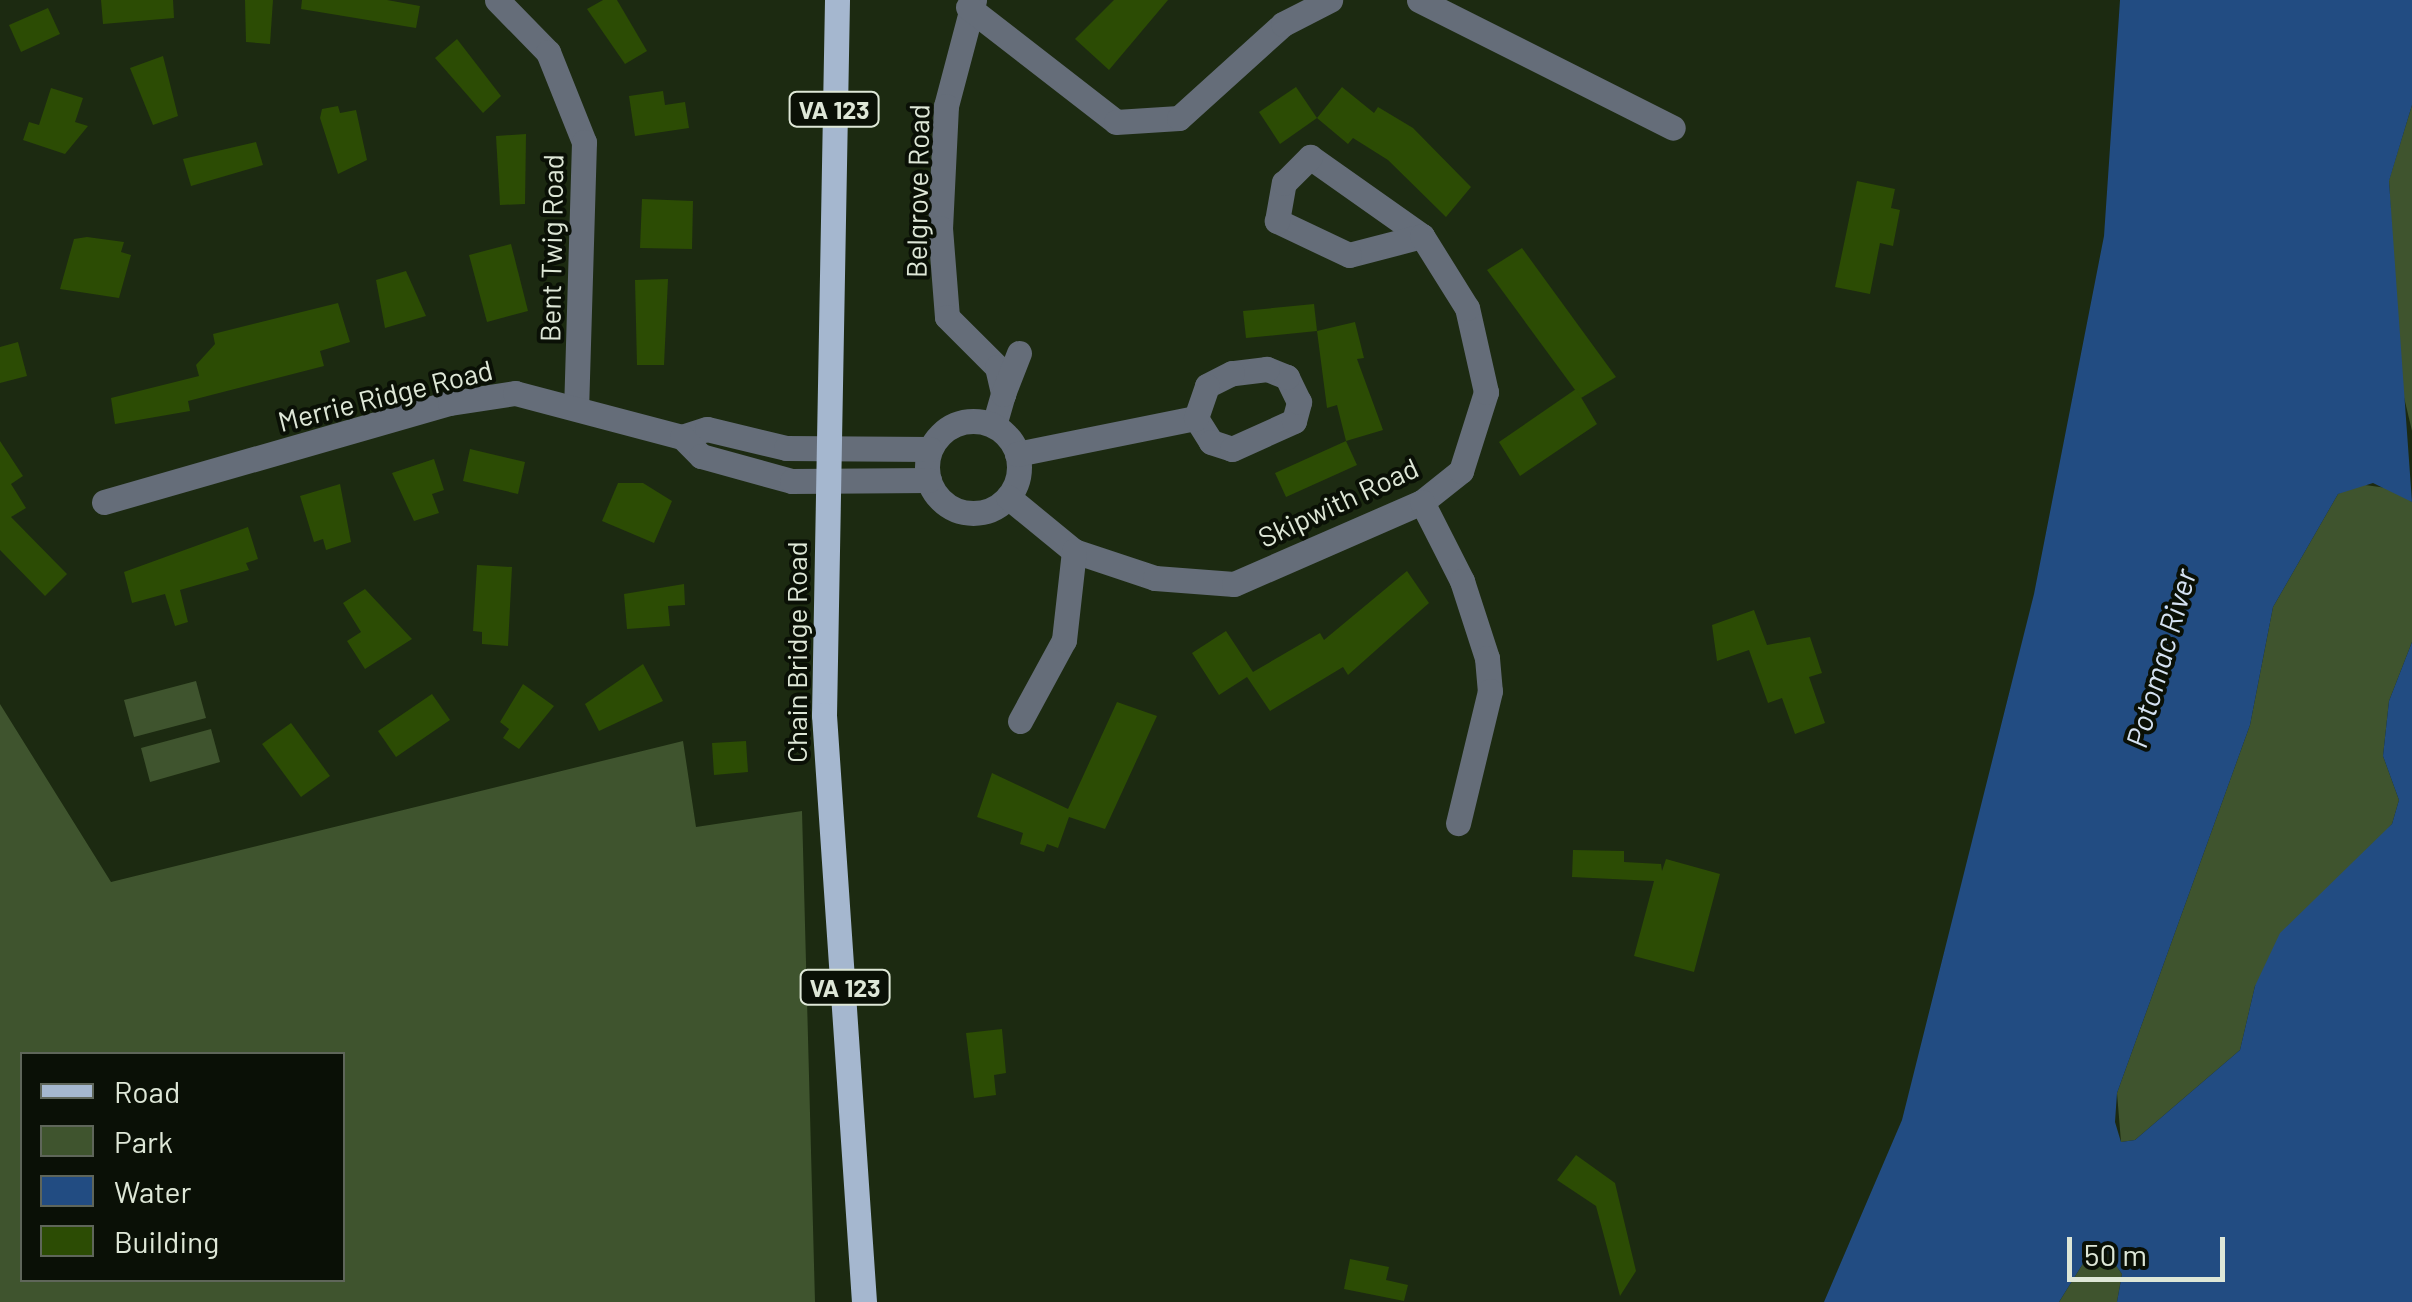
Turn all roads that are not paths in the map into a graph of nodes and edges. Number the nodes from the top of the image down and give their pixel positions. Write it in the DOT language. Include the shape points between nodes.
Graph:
graph roads {
  1 [pos="497,0"];
  2 [pos="838,0"];
  3 [pos="1330,0"];
  4 [pos="1418,0"];
  5 [pos="971,3"];
  6 [pos="1673,128"];
  7 [pos="1422,236"];
  8 [pos="1019,353"];
  9 [pos="1003,394"];
  10 [pos="576,405"];
  11 [pos="1196,418"];
  12 [pos="994,425"];
  13 [pos="682,437"];
  14 [pos="930,449"];
  15 [pos="826,450"];
  16 [pos="1017,454"];
  17 [pos="929,480"];
  18 [pos="826,484"];
  19 [pos="1008,497"];
  20 [pos="104,502"];
  21 [pos="1422,502"];
  22 [pos="1074,551"];
  23 [pos="1020,720"];
  24 [pos="1458,823"];
  25 [pos="864,1302"];
  1 -- 10 [label="street, Bent Twig Road" via="548,52 584,142"];
  2 -- 15 [label="main road, Chain Bridge Road / VA 123"];
  3 -- 5 [label="street" via="1284,24 1179,118 1116,122"];
  4 -- 6 [label="street"];
  5 -- 9 [label="street, Belgrove Road" via="946,106 947,317 997,368"];
  7 -- 7 [label="street, Skipwith Road" via="1310,157 1284,183 1277,221 1350,256"];
  7 -- 21 [label="street, Skipwith Road" via="1467,308 1486,392 1461,471"];
  8 -- 9 [label="street"];
  9 -- 12 [label="street"];
  10 -- 13 [label="street, Merrie Ridge Road"];
  10 -- 20 [label="street, Merrie Ridge Road" via="485,396"];
  11 -- 16 [label="street"];
  12 -- 14 [label="street" via="950,426"];
  12 -- 16 [label="street"];
  13 -- 15 [label="street, Merrie Ridge Road" via="708,429"];
  13 -- 18 [label="street, Merrie Ridge Road" via="702,456"];
  14 -- 15 [label="street, Merrie Ridge Road"];
  14 -- 17 [label="street"];
  15 -- 18 [label="main road, Chain Bridge Road / VA 123"];
  16 -- 19 [label="street" via="1020,472"];
  17 -- 18 [label="street, Merrie Ridge Road"];
  17 -- 19 [label="street" via="938,498 965,513"];
  18 -- 25 [label="main road, Chain Bridge Road / VA 123" via="824,734"];
  19 -- 22 [label="street, Skipwith Road"];
  21 -- 22 [label="street, Skipwith Road" via="1234,584 1155,578"];
  21 -- 24 [label="street" via="1462,581 1487,658 1490,691"];
  22 -- 23 [label="street" via="1064,640"];
}
